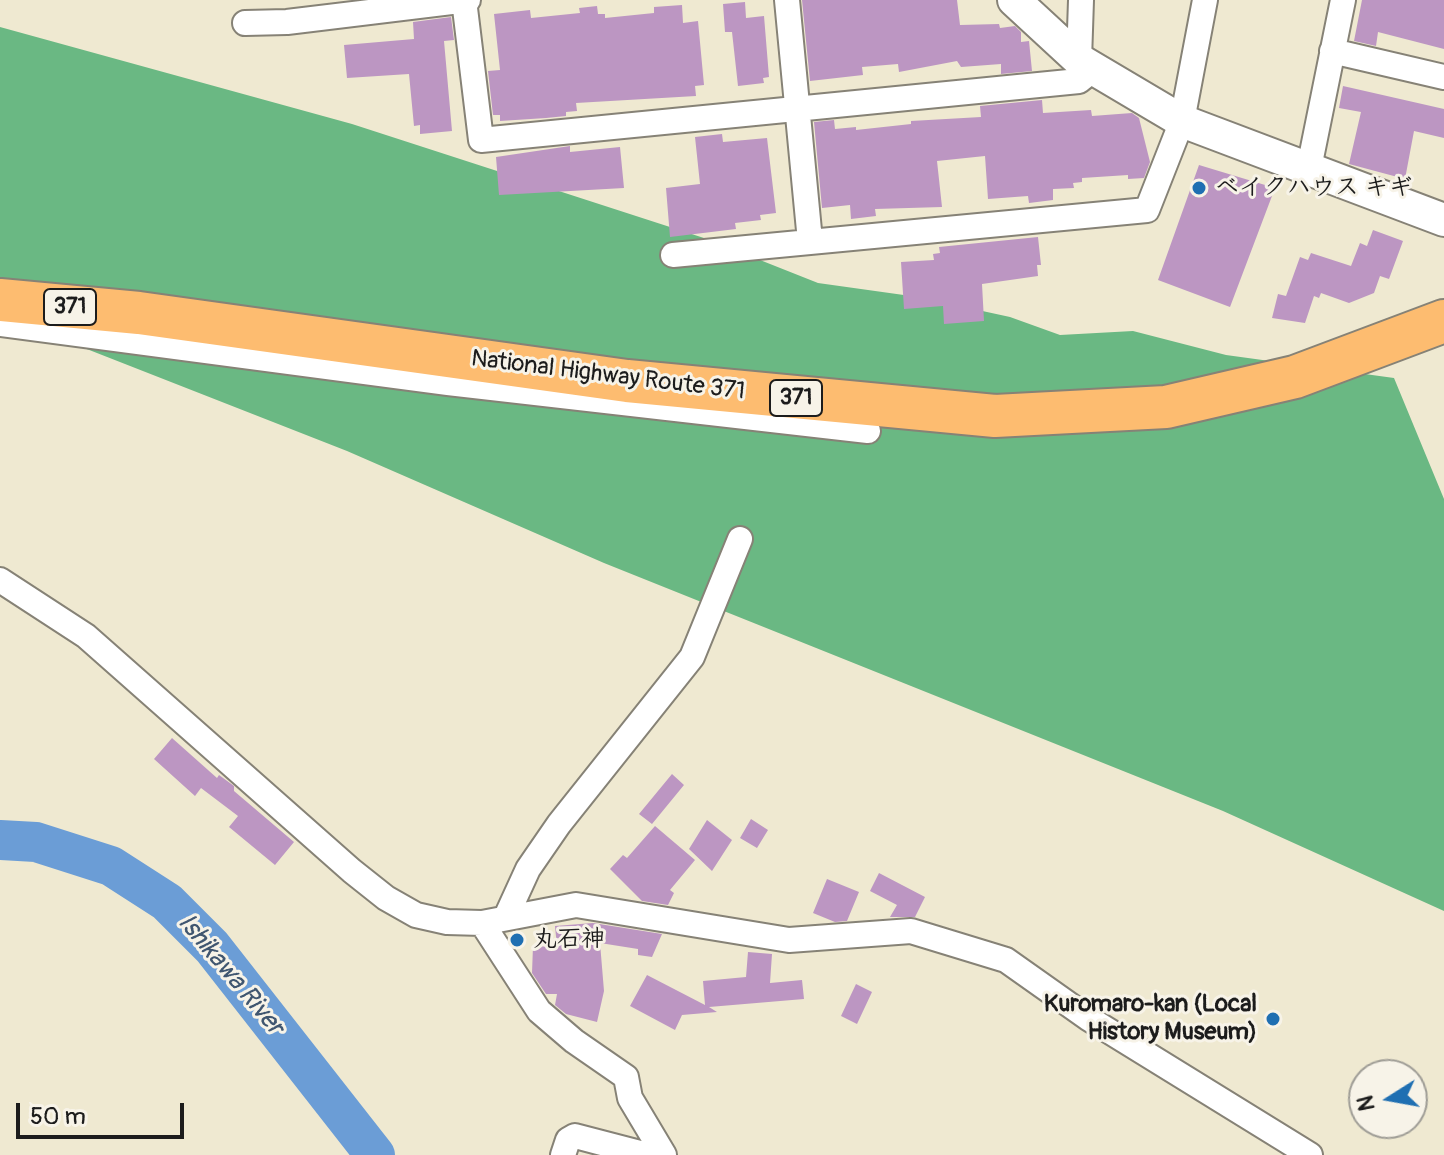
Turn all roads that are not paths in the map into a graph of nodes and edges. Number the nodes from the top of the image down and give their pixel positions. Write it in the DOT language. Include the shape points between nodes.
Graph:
graph roads {
  1 [pos="465,0"];
  2 [pos="787,0"];
  3 [pos="1014,0"];
  4 [pos="1081,0"];
  5 [pos="1205,0"];
  6 [pos="1343,0"];
  7 [pos="245,23"];
  8 [pos="1332,51"];
  9 [pos="1087,65"];
  10 [pos="1444,77"];
  11 [pos="797,108"];
  12 [pos="1182,121"];
  13 [pos="1309,168"];
  14 [pos="1444,219"];
  15 [pos="810,241"];
  16 [pos="673,255"];
  17 [pos="0,300"];
  18 [pos="1444,321"];
  19 [pos="0,324"];
  20 [pos="868,431"];
  21 [pos="740,539"];
  22 [pos="0,580"];
  23 [pos="506,917"];
  24 [pos="482,923"];
  25 [pos="563,1155"];
  26 [pos="648,1155"];
  27 [pos="664,1155"];
  28 [pos="1310,1155"];
  1 -- 7 [label="street"];
  1 -- 11 [label="street" via="481,140"];
  2 -- 11 [label="street"];
  3 -- 9 [label="street"];
  4 -- 9 [label="street"];
  5 -- 12 [label="street"];
  6 -- 8 [label="street"];
  8 -- 10 [label="street"];
  8 -- 13 [label="street"];
  9 -- 11 [label="street" via="1079,81"];
  9 -- 12 [label="street"];
  11 -- 15 [label="street"];
  12 -- 13 [label="street"];
  12 -- 15 [label="street" via="1147,210"];
  13 -- 14 [label="street"];
  15 -- 16 [label="street"];
  17 -- 18 [label="highway, National Highway Route 371 / 371" via="139,313 627,381 995,416 1166,407 1295,377"];
  19 -- 20 [label="street"];
  21 -- 23 [label="street" via="692,657 559,824 528,869"];
  22 -- 24 [label="street" via="86,636 386,898 416,915"];
  23 -- 24 [label="street"];
  23 -- 28 [label="street" via="576,905 789,940 911,931 1006,960 1088,1018"];
  24 -- 27 [label="street" via="539,1011 626,1077 630,1098"];
  25 -- 26 [label="street" via="575,1136"];
}
